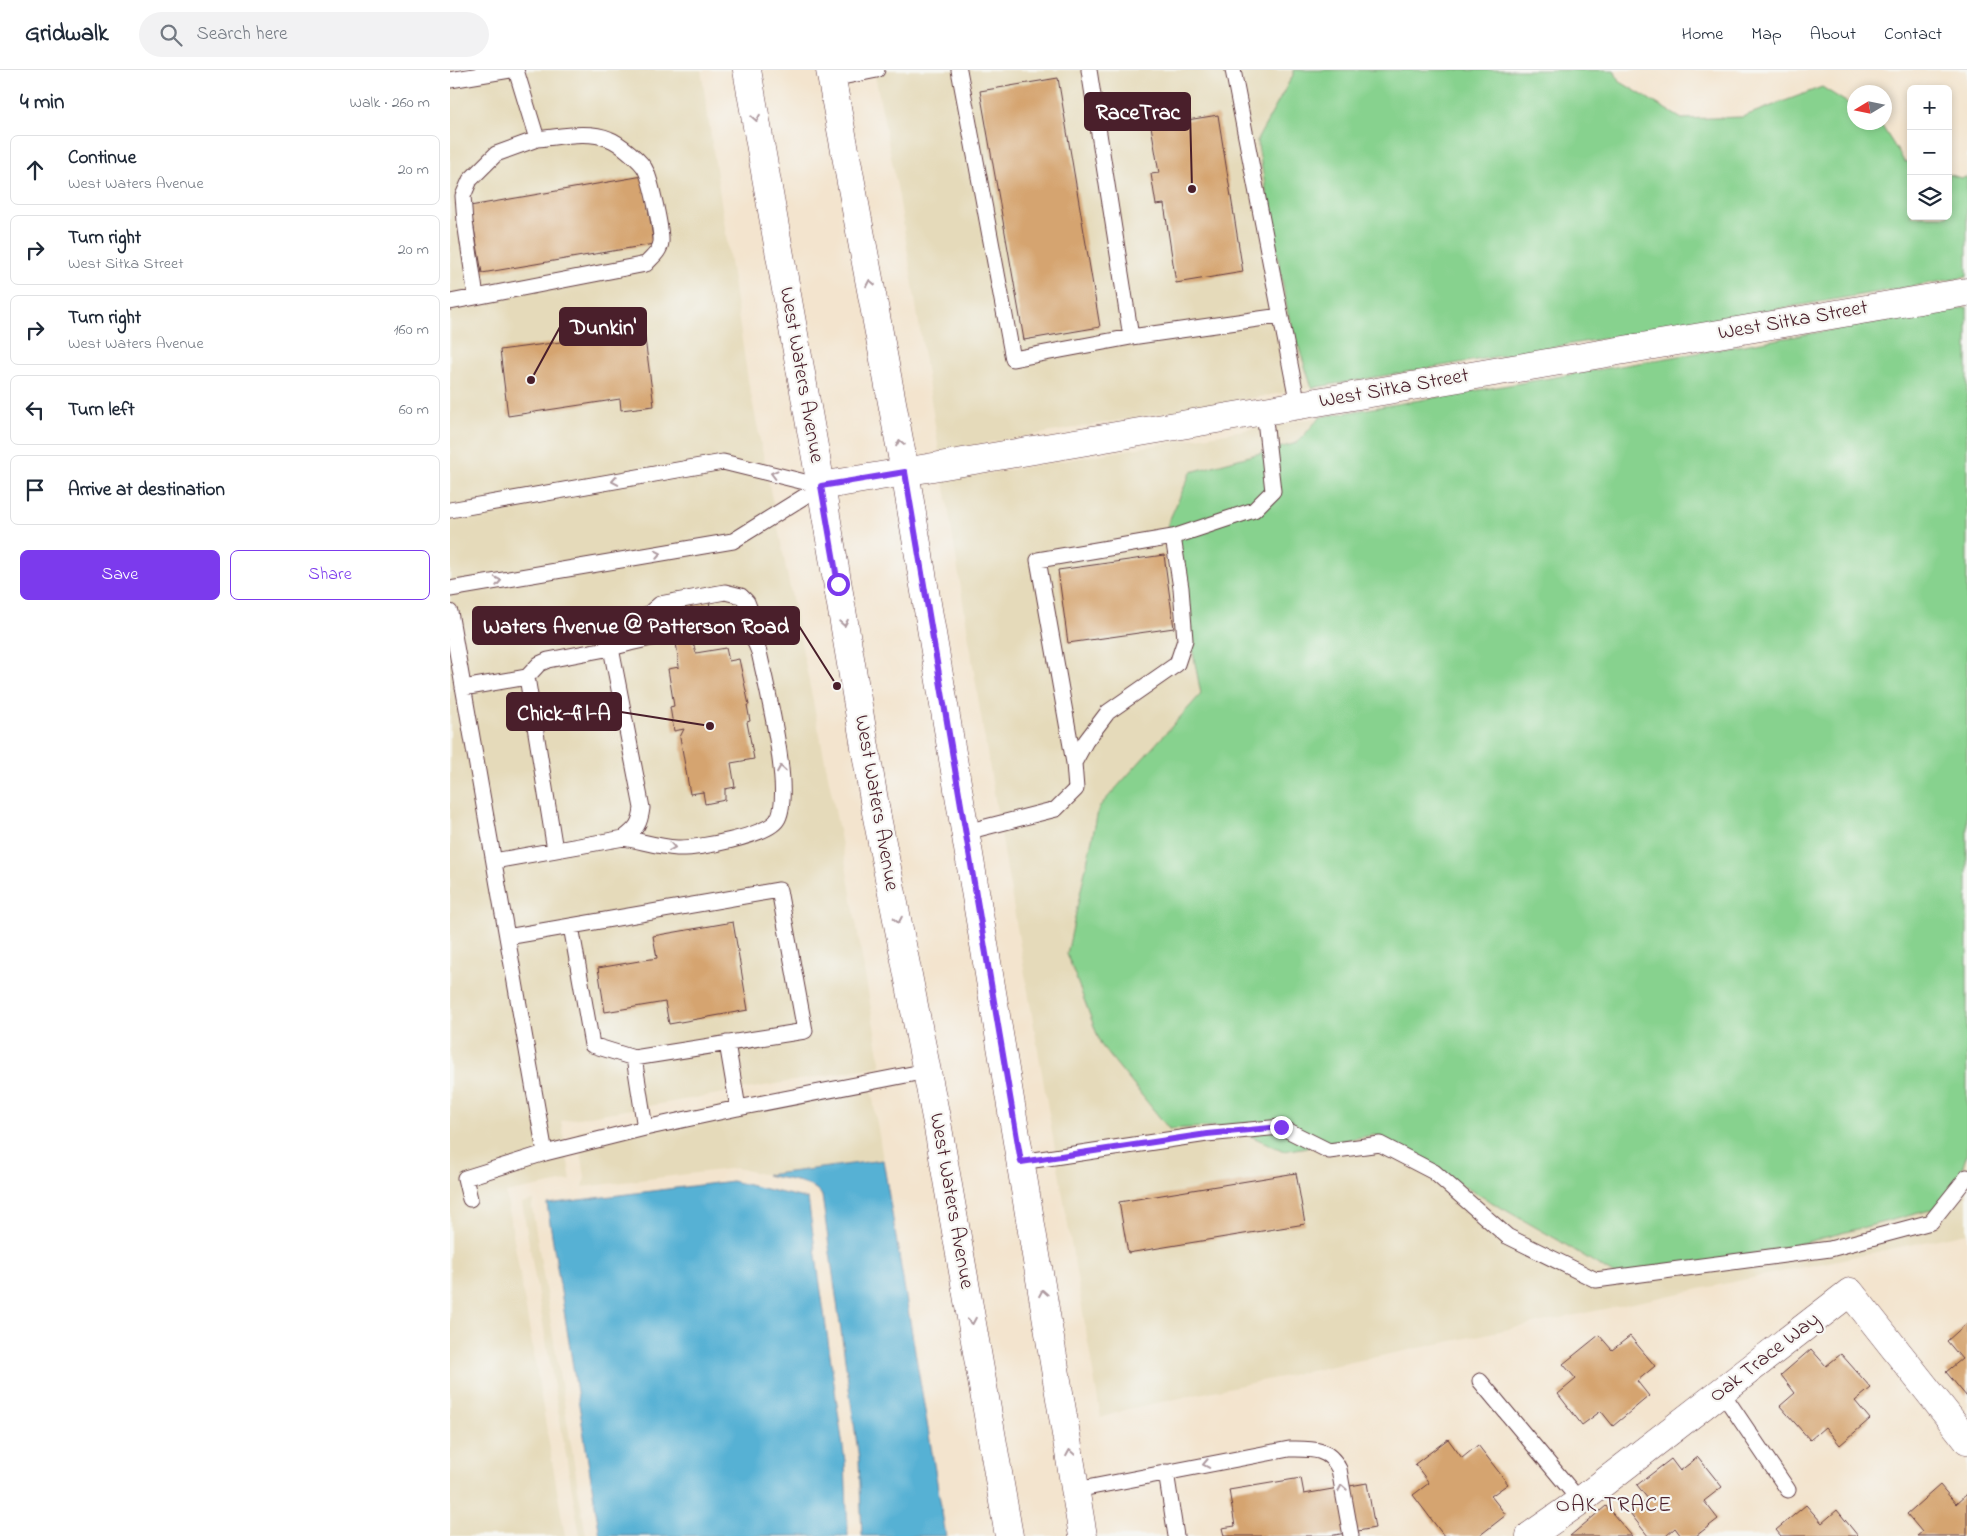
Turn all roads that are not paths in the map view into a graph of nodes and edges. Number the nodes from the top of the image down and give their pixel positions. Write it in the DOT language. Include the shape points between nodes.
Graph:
graph roads {
  1 [pos="510,70"];
  2 [pos="516,70"];
  3 [pos="747,70"];
  4 [pos="877,70"];
  5 [pos="959,70"];
  6 [pos="1089,70"];
  7 [pos="1233,70"];
  8 [pos="481,73"];
  9 [pos="831,74"];
  10 [pos="450,80"];
  11 [pos="537,139"];
  12 [pos="1967,292"];
  13 [pos="476,297"];
  14 [pos="450,302"];
  15 [pos="1280,316"];
  16 [pos="1131,337"];
  17 [pos="1298,405"];
  18 [pos="1264,411"];
  19 [pos="905,472"];
  20 [pos="821,486"];
  21 [pos="450,510"];
  22 [pos="1173,537"];
  23 [pos="450,589"];
  24 [pos="450,612"];
  25 [pos="617,646"];
  26 [pos="760,652"];
  27 [pos="527,678"];
  28 [pos="463,688"];
  29 [pos="1074,763"];
  30 [pos="966,832"];
  31 [pos="624,838"];
  32 [pos="556,850"];
  33 [pos="494,862"];
  34 [pos="571,926"];
  35 [pos="508,938"];
  36 [pos="727,1043"];
  37 [pos="634,1058"];
  38 [pos="928,1072"];
  39 [pos="738,1108"];
  40 [pos="645,1128"];
  41 [pos="546,1153"];
  42 [pos="1021,1162"];
  43 [pos="1967,1177"];
  44 [pos="470,1198"];
  45 [pos="1480,1381"];
  46 [pos="1722,1391"];
  47 [pos="1967,1440"];
  48 [pos="1166,1472"];
  49 [pos="1076,1490"];
  50 [pos="1788,1490"];
  51 [pos="1580,1501"];
  52 [pos="1009,1536"];
  53 [pos="1083,1536"];
  54 [pos="1176,1536"];
  55 [pos="1351,1536"];
  56 [pos="1530,1536"];
  1 -- 8 [label="lane"];
  2 -- 11 [label="lane"];
  3 -- 20 [label="main road, West Waters Avenue, one-way"];
  4 -- 9 [label="lane"];
  5 -- 16 [label="lane" via="1013,359"];
  6 -- 16 [label="lane"];
  7 -- 15 [label="lane"];
  8 -- 10 [label="lane"];
  19 -- 9 [label="main road, one-way"];
  11 -- 13 [label="lane" via="496,154 470,180 463,196"];
  11 -- 13 [label="lane" via="587,135 610,139 638,160 646,170 658,221 661,242 657,253 646,264"];
  12 -- 17 [label="main road, West Sitka Street"];
  13 -- 14 [label="lane"];
  15 -- 16 [label="lane"];
  15 -- 17 [label="lane"];
  17 -- 18 [label="main road, West Sitka Street"];
  18 -- 19 [label="main road, West Sitka Street"];
  18 -- 22 [label="lane" via="1273,491 1254,510"];
  19 -- 20 [label="main road, West Sitka Street"];
  19 -- 30 [label="main road"];
  20 -- 21 [label="lane, one-way" via="723,462"];
  23 -- 20 [label="lane, one-way" via="733,541"];
  20 -- 38 [label="main road, West Waters Avenue, one-way" via="876,812"];
  22 -- 29 [label="lane" via="1185,640 1177,664 1108,712"];
  22 -- 29 [label="lane" via="1038,560"];
  24 -- 28 [label="lane"];
  25 -- 26 [label="lane" via="718,626 739,626 752,635"];
  25 -- 26 [label="lane" via="660,604 725,592 741,596 747,602"];
  25 -- 27 [label="lane" via="548,660 539,664"];
  25 -- 31 [label="lane" via="642,808 635,830"];
  31 -- 26 [label="lane, one-way" via="676,848 699,847 767,829 777,820 783,802 782,778"];
  27 -- 28 [label="lane"];
  27 -- 32 [label="lane"];
  28 -- 33 [label="lane"];
  29 -- 30 [label="lane" via="1076,789 1056,809"];
  30 -- 42 [label="main road"];
  31 -- 32 [label="lane"];
  32 -- 33 [label="lane"];
  33 -- 35 [label="lane"];
  34 -- 35 [label="lane"];
  34 -- 36 [label="lane" via="779,890 805,1031"];
  34 -- 37 [label="lane" via="592,1045"];
  35 -- 41 [label="lane"];
  36 -- 37 [label="lane"];
  36 -- 39 [label="lane"];
  37 -- 40 [label="lane"];
  38 -- 39 [label="lane"];
  38 -- 52 [label="main road, West Waters Avenue, one-way"];
  39 -- 40 [label="lane"];
  40 -- 41 [label="lane"];
  41 -- 44 [label="lane" via="466,1178"];
  42 -- 43 [label="lane" via="1207,1134 1281,1127 1329,1151 1380,1144 1434,1172 1507,1236 1596,1280 1830,1249 1931,1222"];
  49 -- 42 [label="main road, one-way"];
  45 -- 51 [label="lane"];
  46 -- 47 [label="main road, Oak Trace Way" via="1850,1292"];
  46 -- 50 [label="lane"];
  46 -- 51 [label="main road, Oak Trace Way"];
  48 -- 49 [label="lane"];
  48 -- 54 [label="lane"];
  55 -- 48 [label="lane, one-way" via="1339,1469 1335,1459 1322,1451 1289,1449"];
  49 -- 53 [label="main road"];
  51 -- 56 [label="main road, Oak Trace Way"];
}
